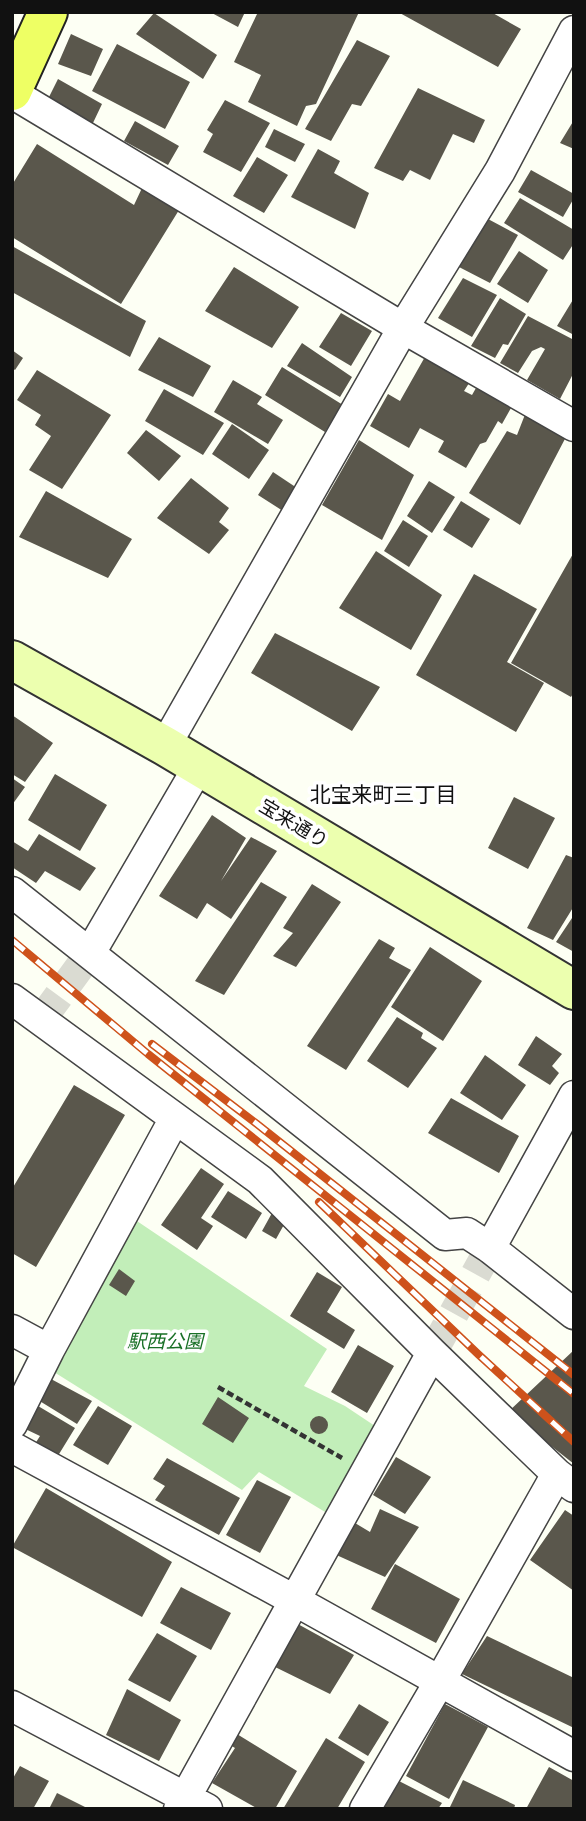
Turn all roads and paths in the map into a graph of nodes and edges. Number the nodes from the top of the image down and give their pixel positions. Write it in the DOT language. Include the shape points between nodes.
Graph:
graph roads {
  1 [pos="48,12"];
  2 [pos="574,31"];
  3 [pos="12,92"];
  4 [pos="403,328"];
  5 [pos="572,421"];
  6 [pos="12,660"];
  7 [pos="165,746"];
  8 [pos="199,766"];
  9 [pos="12,892"];
  10 [pos="90,953"];
  11 [pos="574,990"];
  12 [pos="12,999"];
  13 [pos="574,1096"];
  14 [pos="175,1118"];
  15 [pos="490,1248"];
  16 [pos="574,1314"];
  17 [pos="12,1330"];
  18 [pos="49,1350"];
  19 [pos="432,1353"];
  20 [pos="218,1387"];
  21 [pos="12,1424"];
  22 [pos="12,1447"];
  23 [pos="349,1462"];
  24 [pos="566,1480"];
  25 [pos="294,1600"];
  26 [pos="440,1681"];
  27 [pos="12,1706"];
  28 [pos="574,1756"];
  29 [pos="191,1805"];
  30 [pos="365,1809"];
  1 -- 3 [label="main road"];
  2 -- 4 [label="street" via="500,171"];
  3 -- 4 [label="street"];
  4 -- 5 [label="street"];
  4 -- 7 [label="street"];
  6 -- 7 [label="street, 宝来通り"];
  7 -- 8 [label="street, 宝来通り"];
  8 -- 10 [label="street"];
  8 -- 11 [label="street, 宝来通り"];
  9 -- 10 [label="street"];
  10 -- 15 [label="street" via="445,1235 467,1233"];
  12 -- 14 [label="street"];
  13 -- 15 [label="street"];
  14 -- 18 [label="street"];
  14 -- 19 [label="street" via="260,1180"];
  15 -- 16 [label="street"];
  17 -- 18 [label="street"];
  18 -- 21 [label="street"];
  19 -- 24 [label="street"];
  19 -- 25 [label="street"];
  20 -- 23 [label="path"];
  22 -- 25 [label="street"];
  24 -- 26 [label="street"];
  25 -- 26 [label="street"];
  25 -- 29 [label="street"];
  26 -- 28 [label="street"];
  26 -- 30 [label="street"];
  27 -- 29 [label="street"];
}
